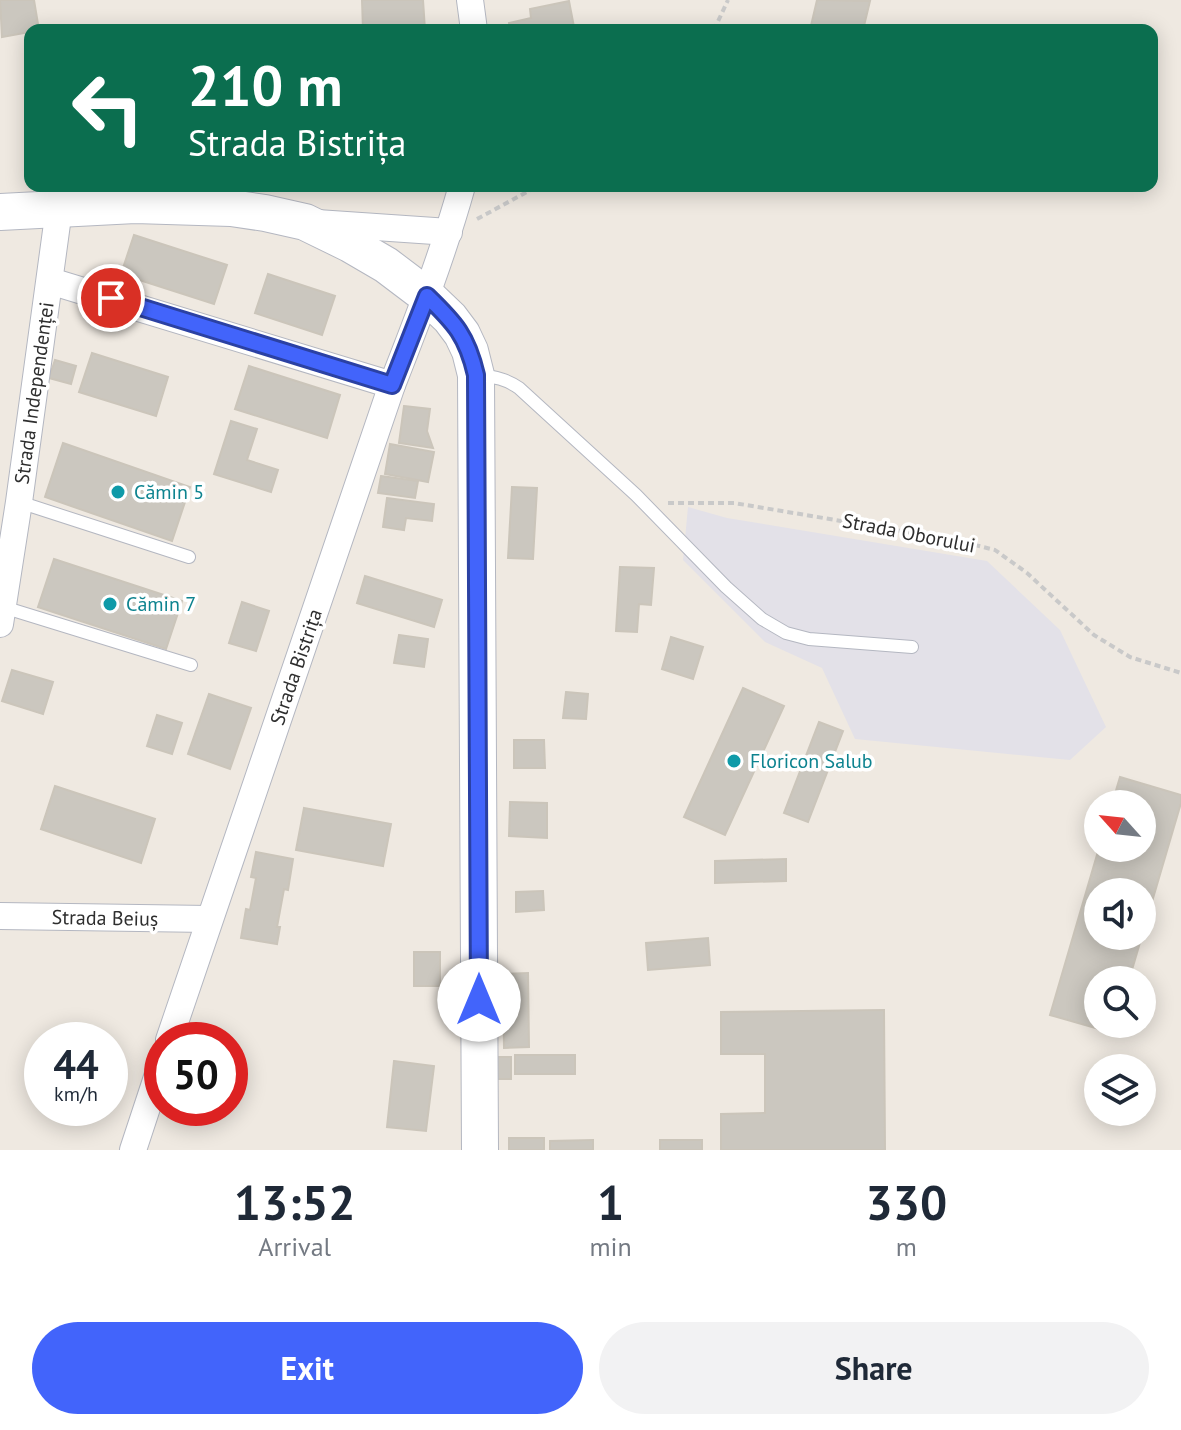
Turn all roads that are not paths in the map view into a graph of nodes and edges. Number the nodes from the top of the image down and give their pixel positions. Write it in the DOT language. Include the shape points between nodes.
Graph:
graph roads {
  1 [pos="470,0"];
  2 [pos="473,24"];
  3 [pos="460,192"];
  4 [pos="59,209"];
  5 [pos="0,212"];
  6 [pos="305,222"];
  7 [pos="449,232"];
  8 [pos="50,281"];
  9 [pos="427,296"];
  10 [pos="476,375"];
  11 [pos="392,385"];
  12 [pos="19,502"];
  13 [pos="6,535"];
  14 [pos="189,557"];
  15 [pos="1,615"];
  16 [pos="912,647"];
  17 [pos="191,665"];
  18 [pos="0,916"];
  19 [pos="209,919"];
  20 [pos="175,1022"];
  21 [pos="144,1117"];
  22 [pos="133,1150"];
  23 [pos="480,1150"];
  1 -- 2 [label="street"];
  3 -- 7 [label="street, Strada Bistrița"];
  4 -- 5 [label="main road"];
  4 -- 6 [label="main road" via="231,208"];
  4 -- 8 [label="street, Strada Independenței"];
  6 -- 7 [label="street"];
  6 -- 9 [label="main road" via="386,265"];
  7 -- 9 [label="street, Strada Bistrița"];
  8 -- 11 [label="street"];
  8 -- 12 [label="street, Strada Independenței"];
  9 -- 10 [label="main road" via="462,334"];
  9 -- 11 [label="street, Strada Bistrița"];
  10 -- 16 [label="lane" via="497,377 519,388 762,619 809,639"];
  10 -- 23 [label="main road"];
  11 -- 19 [label="street, Strada Bistrița"];
  12 -- 13 [label="street, Strada Independenței"];
  12 -- 14 [label="lane"];
  13 -- 15 [label="street, Strada Independenței"];
  15 -- 17 [label="lane"];
  18 -- 19 [label="street, Strada Beiuș"];
  19 -- 20 [label="street, Strada Bistrița"];
  21 -- 22 [label="street"];
}
